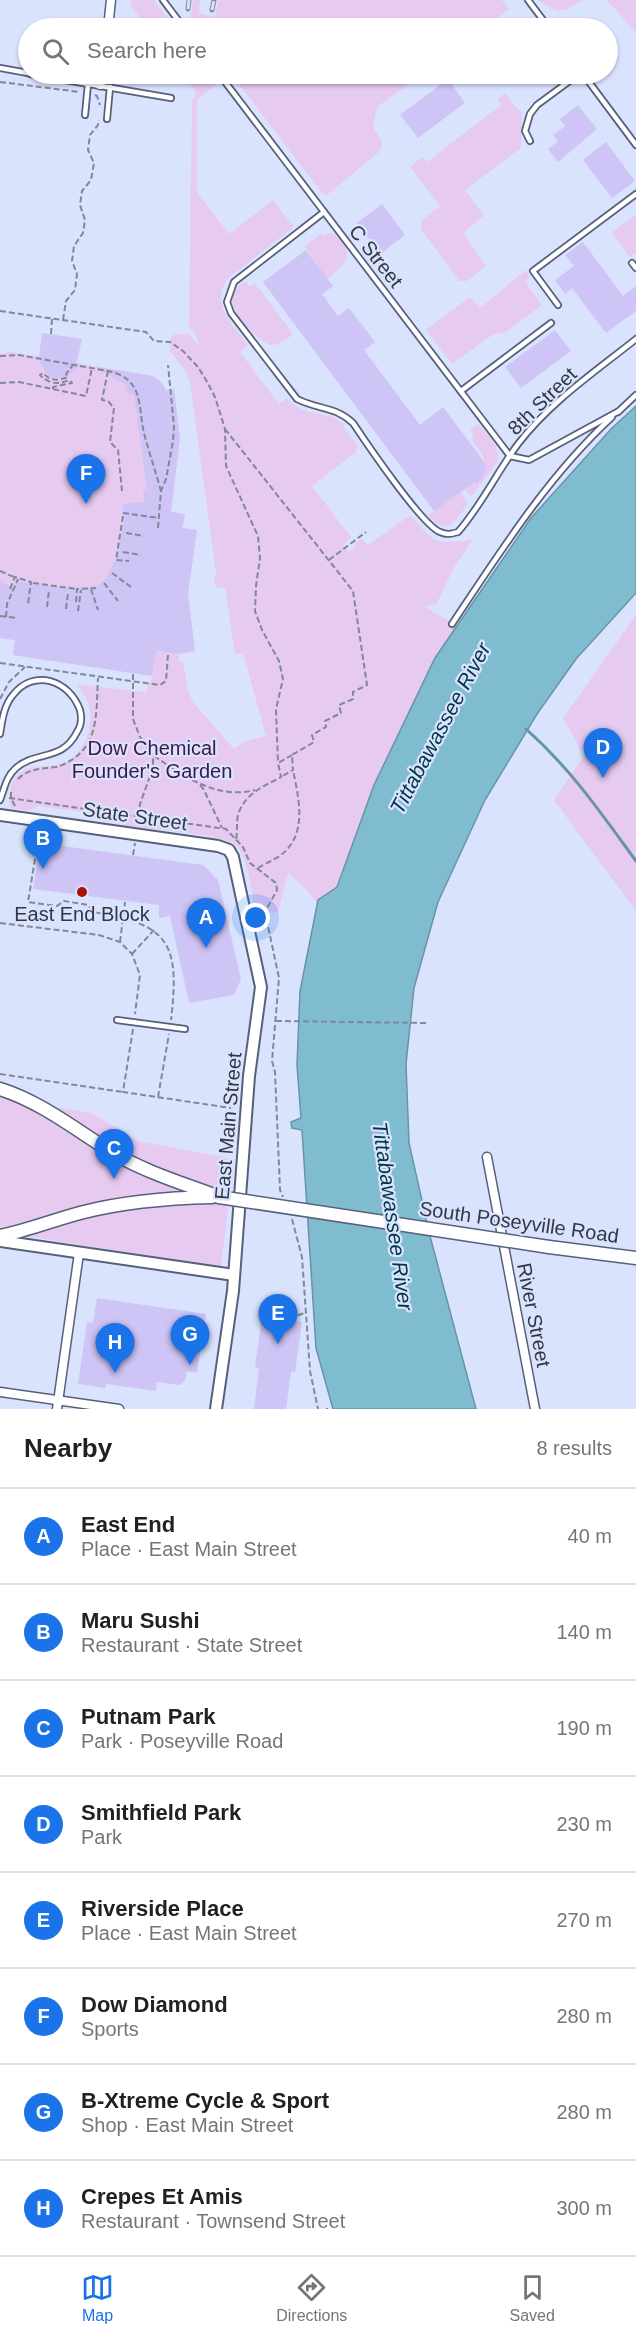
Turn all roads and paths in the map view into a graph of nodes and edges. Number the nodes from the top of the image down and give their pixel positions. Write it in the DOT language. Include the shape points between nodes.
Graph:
graph roads {
  1 [pos="111,0"];
  2 [pos="163,0"];
  3 [pos="528,0"];
  4 [pos="109,18"];
  5 [pos="176,18"];
  6 [pos="542,18"];
  7 [pos="0,68"];
  8 [pos="18,71"];
  9 [pos="0,82"];
  10 [pos="88,84"];
  11 [pos="227,84"];
  12 [pos="567,84"];
  13 [pos="589,84"];
  14 [pos="100,85"];
  15 [pos="110,87"];
  16 [pos="87,93"];
  17 [pos="171,98"];
  18 [pos="101,109"];
  19 [pos="85,115"];
  20 [pos="99,117"];
  21 [pos="107,119"];
  22 [pos="530,141"];
  23 [pos="636,145"];
  24 [pos="636,194"];
  25 [pos="324,212"];
  26 [pos="632,263"];
  27 [pos="636,268"];
  28 [pos="558,305"];
  29 [pos="0,311"];
  30 [pos="52,319"];
  31 [pos="63,321"];
  32 [pos="551,323"];
  33 [pos="51,334"];
  34 [pos="636,339"];
  35 [pos="0,356"];
  36 [pos="73,365"];
  37 [pos="168,365"];
  38 [pos="92,368"];
  39 [pos="108,371"];
  40 [pos="0,383"];
  41 [pos="53,389"];
  42 [pos="462,391"];
  43 [pos="636,395"];
  44 [pos="619,411"];
  45 [pos="225,429"];
  46 [pos="510,456"];
  47 [pos="122,491"];
  48 [pos="161,491"];
  49 [pos="160,518"];
  50 [pos="158,528"];
  51 [pos="366,532"];
  52 [pos="126,533"];
  53 [pos="144,536"];
  54 [pos="123,552"];
  55 [pos="141,555"];
  56 [pos="329,560"];
  57 [pos="129,561"];
  58 [pos="0,571"];
  59 [pos="112,573"];
  60 [pos="16,578"];
  61 [pos="33,583"];
  62 [pos="104,583"];
  63 [pos="131,587"];
  64 [pos="96,588"];
  65 [pos="10,589"];
  66 [pos="77,589"];
  67 [pos="49,590"];
  68 [pos="91,590"];
  69 [pos="68,593"];
  70 [pos="118,601"];
  71 [pos="76,602"];
  72 [pos="28,604"];
  73 [pos="47,607"];
  74 [pos="66,609"];
  75 [pos="98,610"];
  76 [pos="78,611"];
  77 [pos="0,616"];
  78 [pos="6,617"];
  79 [pos="17,618"];
  80 [pos="452,624"];
  81 [pos="168,655"];
  82 [pos="0,663"];
  83 [pos="25,667"];
  84 [pos="133,674"];
  85 [pos="132,683"];
  86 [pos="0,699"];
  87 [pos="0,734"];
  88 [pos="153,755"];
  89 [pos="292,755"];
  90 [pos="278,763"];
  91 [pos="293,770"];
  92 [pos="281,777"];
  93 [pos="198,783"];
  94 [pos="255,790"];
  95 [pos="1,798"];
  96 [pos="0,815"];
  97 [pos="138,817"];
  98 [pos="138,825"];
  99 [pos="222,828"];
  100 [pos="236,839"];
  101 [pos="38,841"];
  102 [pos="135,843"];
  103 [pos="229,850"];
  104 [pos="133,855"];
  105 [pos="257,868"];
  106 [pos="125,902"];
  107 [pos="124,916"];
  108 [pos="154,930"];
  109 [pos="120,942"];
  110 [pos="132,954"];
  111 [pos="117,1020"];
  112 [pos="276,1021"];
  113 [pos="428,1023"];
  114 [pos="171,1027"];
  115 [pos="185,1029"];
  116 [pos="0,1074"];
  117 [pos="0,1089"];
  118 [pos="123,1092"];
  119 [pos="158,1098"];
  120 [pos="487,1157"];
  121 [pos="219,1197"];
  122 [pos="284,1199"];
  123 [pos="292,1218"];
  124 [pos="0,1236"];
  125 [pos="0,1241"];
  126 [pos="79,1253"];
  127 [pos="636,1258"];
  128 [pos="234,1275"];
  129 [pos="306,1313"];
  130 [pos="289,1318"];
  131 [pos="0,1392"];
  132 [pos="57,1405"];
  133 [pos="119,1409"];
  134 [pos="216,1409"];
  135 [pos="318,1409"];
  136 [pos="535,1409"];
  1 -- 4 [label="street"];
  2 -- 5 [label="lane"];
  3 -- 6 [label="lane"];
  7 -- 8 [label="lane"];
  9 -- 16 [label="path"];
  10 -- 14 [label="lane"];
  10 -- 16 [label="lane"];
  11 -- 25 [label="lane, C Street"];
  12 -- 22 [label="lane" via="530,114 525,131"];
  13 -- 23 [label="lane"];
  14 -- 15 [label="lane"];
  15 -- 17 [label="lane"];
  15 -- 21 [label="lane"];
  16 -- 18 [label="path" via="98,96"];
  16 -- 19 [label="lane"];
  20 -- 31 [label="path" via="88,150 94,163 91,180 82,191 80,205 85,220 83,233 74,246 75,290 66,300"];
  24 -- 28 [label="lane" via="533,271"];
  25 -- 42 [label="lane, C Street"];
  25 -- 46 [label="lane, 8th Street" via="234,282 227,302 231,313 297,399 342,413 352,423 438,532 458,532"];
  26 -- 27 [label="lane"];
  29 -- 30 [label="path"];
  30 -- 31 [label="path"];
  30 -- 33 [label="path"];
  31 -- 45 [label="path" via="146,332 154,341 170,342 198,367 215,397"];
  32 -- 42 [label="lane"];
  34 -- 46 [label="lane, 8th Street" via="540,419"];
  35 -- 36 [label="path" via="46,358"];
  36 -- 38 [label="path"];
  36 -- 41 [label="path" via="68,377 61,380 40,375 55,384 69,380 72,383"];
  37 -- 48 [label="path" via="174,426"];
  38 -- 39 [label="path"];
  38 -- 41 [label="path" via="86,396"];
  39 -- 47 [label="path" via="102,400 114,408 110,442 118,450"];
  39 -- 48 [label="path" via="131,381 139,396"];
  40 -- 41 [label="path" via="19,382"];
  42 -- 46 [label="lane, C Street"];
  43 -- 44 [label="lane"];
  44 -- 46 [label="lane" via="530,460"];
  44 -- 80 [label="lane" via="524,519"];
  45 -- 56 [label="path"];
  45 -- 90 [label="path" via="226,466 258,536 255,611 279,661 283,679 276,709"];
  48 -- 49 [label="path"];
  49 -- 50 [label="path"];
  49 -- 57 [label="path" via="123,515 116,560"];
  51 -- 56 [label="path"];
  52 -- 53 [label="path"];
  54 -- 55 [label="path"];
  56 -- 89 [label="path" via="353,591 367,685 353,692 353,699 339,705 341,713 325,721 326,727 312,735 314,742"];
  58 -- 60 [label="path"];
  59 -- 63 [label="path"];
  60 -- 65 [label="path"];
  60 -- 72 [label="path" via="31,582"];
  60 -- 78 [label="path"];
  61 -- 66 [label="path"];
  62 -- 70 [label="path"];
  64 -- 68 [label="path"];
  66 -- 68 [label="path"];
  66 -- 71 [label="path"];
  66 -- 76 [label="path"];
  67 -- 73 [label="path"];
  68 -- 75 [label="path"];
  69 -- 74 [label="path"];
  77 -- 78 [label="path"];
  78 -- 79 [label="path"];
  81 -- 85 [label="path" via="166,681 160,685"];
  82 -- 83 [label="path"];
  83 -- 85 [label="path"];
  83 -- 86 [label="path" via="9,682"];
  84 -- 85 [label="path"];
  85 -- 88 [label="path" via="133,719"];
  87 -- 95 [label="lane" via="11,696 23,684 37,678 67,689 81,714 72,743 59,752 18,766 7,777"];
  88 -- 93 [label="path"];
  88 -- 97 [label="path" via="153,768"];
  89 -- 90 [label="path"];
  89 -- 91 [label="path"];
  90 -- 92 [label="path"];
  91 -- 92 [label="path"];
  91 -- 105 [label="path" via="299,799 295,839 288,849"];
  92 -- 94 [label="path"];
  93 -- 94 [label="path" via="240,794"];
  93 -- 99 [label="path"];
  94 -- 100 [label="path" via="238,816"];
  95 -- 97 [label="path"];
  96 -- 103 [label="street, State Street"];
  97 -- 98 [label="path"];
  97 -- 99 [label="path"];
  99 -- 100 [label="path"];
  100 -- 105 [label="path"];
  101 -- 107 [label="path" via="28,902 57,906 64,901 88,905 93,912"];
  102 -- 104 [label="path"];
  103 -- 128 [label="street, East Main Street" via="261,987 249,1076"];
  105 -- 112 [label="path" via="276,883 277,890 265,912 279,978"];
  106 -- 107 [label="path"];
  107 -- 108 [label="path"];
  107 -- 109 [label="path"];
  108 -- 110 [label="path"];
  108 -- 114 [label="path" via="167,944 175,967"];
  111 -- 114 [label="lane"];
  112 -- 113 [label="path"];
  112 -- 122 [label="path" via="272,1061 280,1190"];
  114 -- 115 [label="lane"];
  114 -- 119 [label="path"];
  116 -- 118 [label="path"];
  117 -- 121 [label="main road" via="62,1119 137,1166"];
  120 -- 136 [label="street, River Street"];
  121 -- 124 [label="main road" via="135,1201"];
  121 -- 127 [label="main road, South Poseyville Road, bridge"];
  123 -- 129 [label="path" via="302,1257"];
  125 -- 126 [label="street"];
  126 -- 128 [label="street"];
  126 -- 132 [label="street"];
  128 -- 134 [label="street, East Main Street"];
  129 -- 130 [label="path"];
  129 -- 135 [label="path" via="310,1371"];
  131 -- 132 [label="street"];
  132 -- 133 [label="street"];
}
